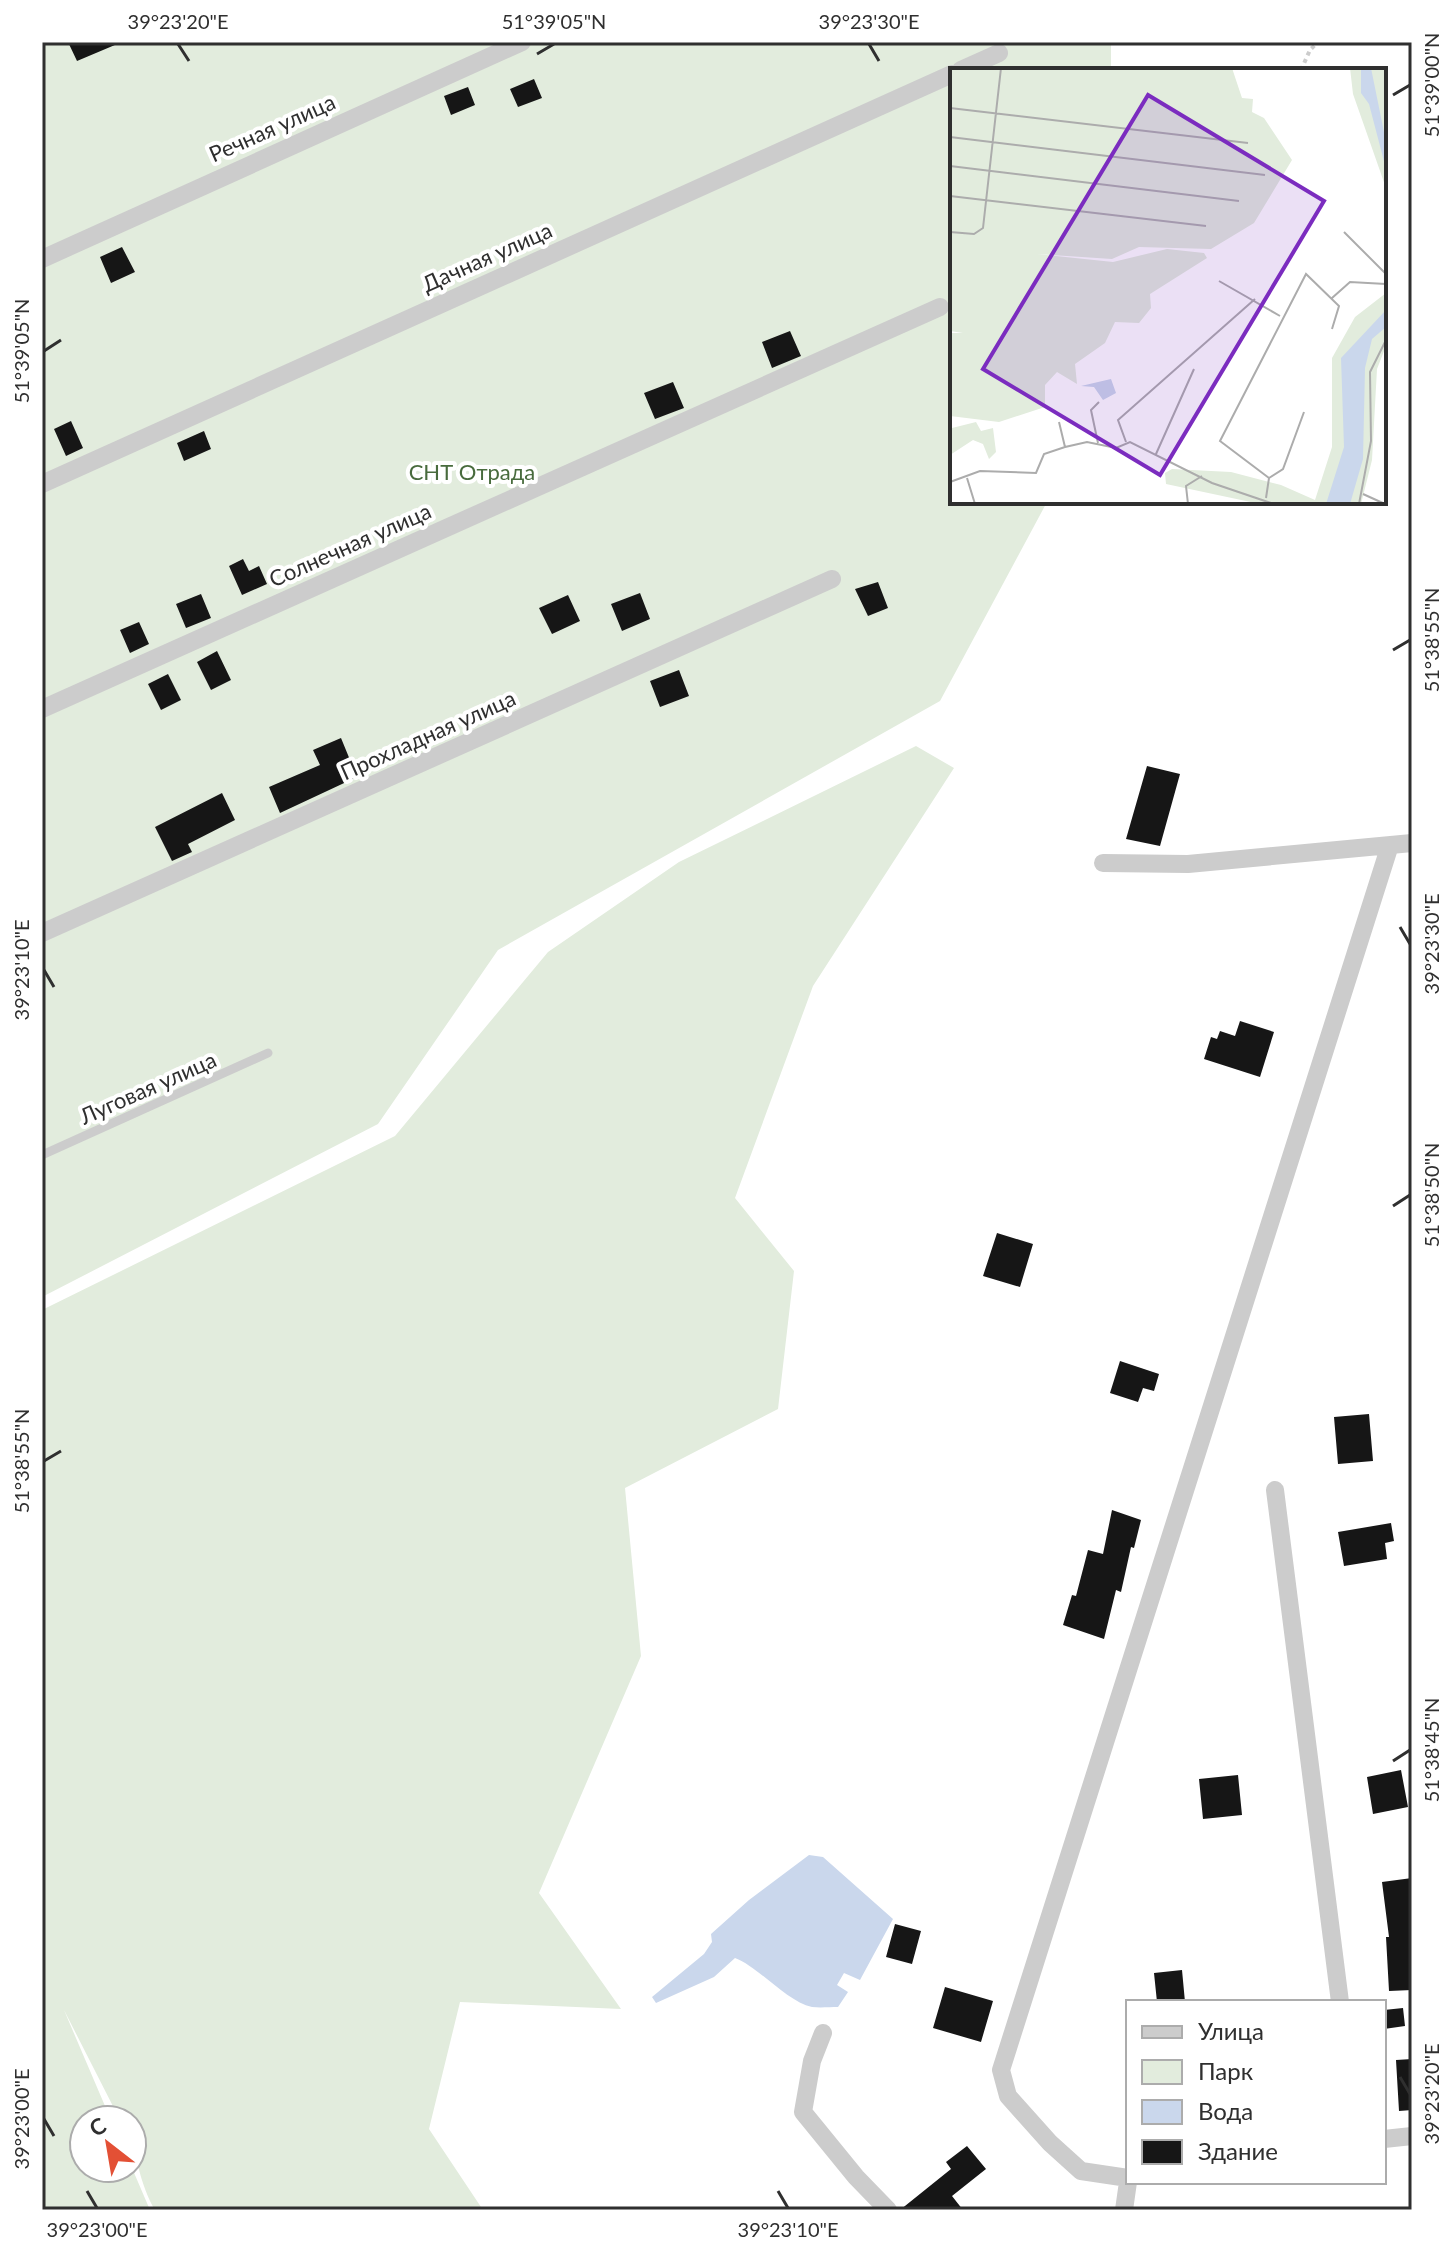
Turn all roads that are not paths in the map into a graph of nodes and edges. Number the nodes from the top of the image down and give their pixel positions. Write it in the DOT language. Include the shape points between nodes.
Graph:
graph roads {
  1 [pos="522,42"];
  2 [pos="999,53"];
  3 [pos="965,68"];
  4 [pos="950,75"];
  5 [pos="42,259"];
  6 [pos="940,307"];
  7 [pos="42,484"];
  8 [pos="832,579"];
  9 [pos="42,709"];
  10 [pos="1412,843"];
  11 [pos="1390,845"];
  12 [pos="1103,863"];
  13 [pos="42,933"];
  14 [pos="268,1053"];
  15 [pos="42,1155"];
  16 [pos="1275,1490"];
  17 [pos="1340,2000"];
  18 [pos="823,2033"];
  19 [pos="1412,2136"];
  20 [pos="1386,2139"];
  21 [pos="1126,2180"];
  22 [pos="1127,2184"];
  23 [pos="888,2210"];
  24 [pos="1124,2210"];
  1 -- 5 [label="street, Речная улица"];
  2 -- 3 [label="street"];
  4 -- 7 [label="street, Дачная улица"];
  6 -- 9 [label="street, Солнечная улица"];
  8 -- 13 [label="street, Прохладная улица"];
  10 -- 11 [label="street"];
  11 -- 12 [label="street" via="1188,864"];
  11 -- 21 [label="street" via="1001,2070 1008,2096 1081,2171"];
  14 -- 15 [label="lane, Луговая улица"];
  16 -- 17 [label="street"];
  18 -- 23 [label="street" via="803,2112"];
  19 -- 20 [label="street"];
  22 -- 24 [label="street"];
}
